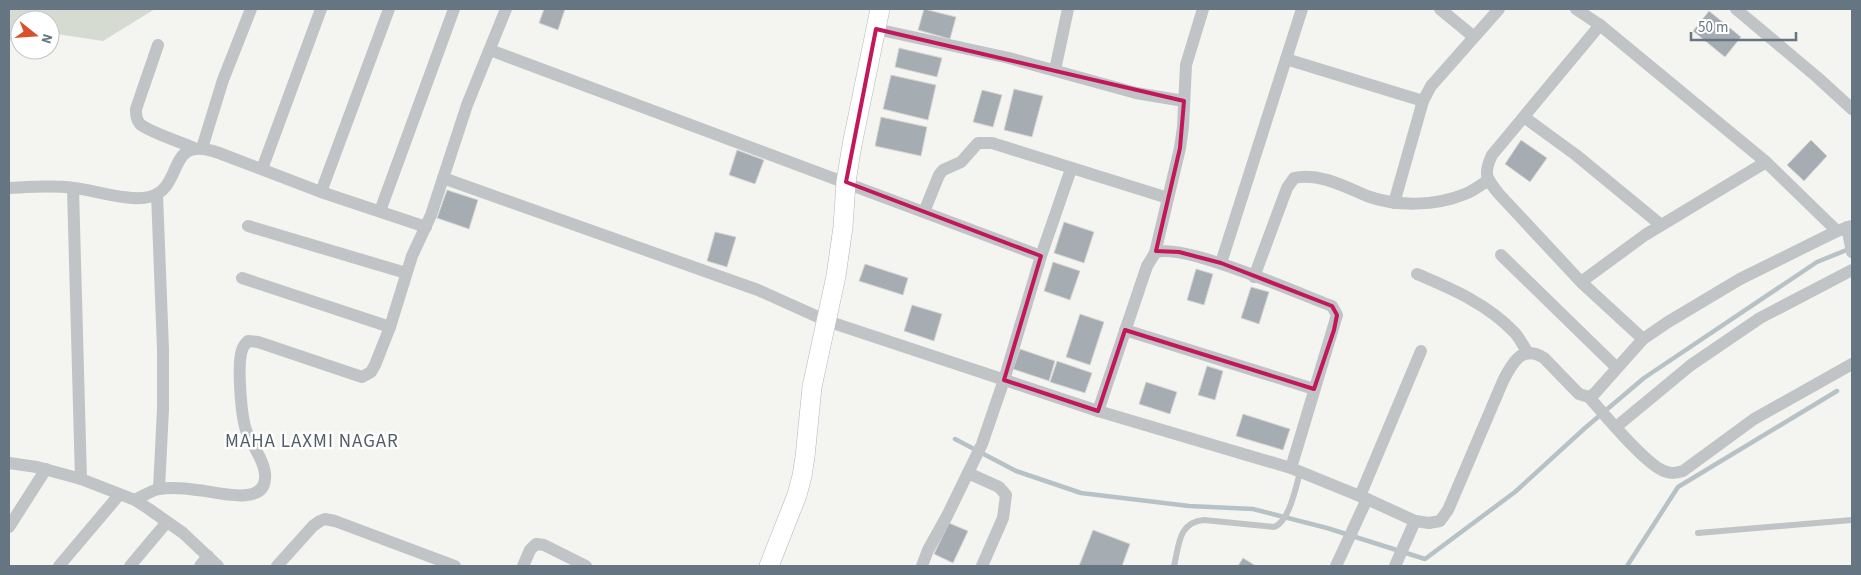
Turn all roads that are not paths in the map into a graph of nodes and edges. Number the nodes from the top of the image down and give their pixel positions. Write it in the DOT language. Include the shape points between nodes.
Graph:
graph roads {
  1 [pos="251,9"];
  2 [pos="321,9"];
  3 [pos="389,9"];
  4 [pos="454,9"];
  5 [pos="506,9"];
  6 [pos="880,9"];
  7 [pos="1068,9"];
  8 [pos="1203,9"];
  9 [pos="1302,9"];
  10 [pos="1440,9"];
  11 [pos="1499,9"];
  12 [pos="1576,9"];
  13 [pos="1736,9"];
  14 [pos="1590,13"];
  15 [pos="1600,25"];
  16 [pos="876,29"];
  17 [pos="1474,37"];
  18 [pos="158,45"];
  19 [pos="490,50"];
  20 [pos="1286,58"];
  21 [pos="1055,70"];
  22 [pos="1184,101"];
  23 [pos="1423,101"];
  24 [pos="1852,109"];
  25 [pos="1524,117"];
  26 [pos="198,148"];
  27 [pos="1766,162"];
  28 [pos="262,169"];
  29 [pos="1071,169"];
  30 [pos="443,178"];
  31 [pos="1488,180"];
  32 [pos="846,182"];
  33 [pos="9,188"];
  34 [pos="73,188"];
  35 [pos="321,192"];
  36 [pos="157,194"];
  37 [pos="1168,198"];
  38 [pos="1394,203"];
  39 [pos="380,211"];
  40 [pos="924,212"];
  41 [pos="1661,225"];
  42 [pos="248,226"];
  43 [pos="426,227"];
  44 [pos="1846,230"];
  45 [pos="1852,252"];
  46 [pos="1155,253"];
  47 [pos="1501,255"];
  48 [pos="1041,256"];
  49 [pos="1221,263"];
  50 [pos="1852,270"];
  51 [pos="406,273"];
  52 [pos="1417,274"];
  53 [pos="1254,276"];
  54 [pos="242,278"];
  55 [pos="1581,282"];
  56 [pos="827,322"];
  57 [pos="390,327"];
  58 [pos="1125,330"];
  59 [pos="1643,339"];
  60 [pos="1421,351"];
  61 [pos="1528,353"];
  62 [pos="1852,364"];
  63 [pos="1618,368"];
  64 [pos="1004,380"];
  65 [pos="1314,388"];
  66 [pos="1589,397"];
  67 [pos="1098,410"];
  68 [pos="1614,424"];
  69 [pos="9,462"];
  70 [pos="46,469"];
  71 [pos="1296,470"];
  72 [pos="968,473"];
  73 [pos="81,479"];
  74 [pos="159,489"];
  75 [pos="119,495"];
  76 [pos="1364,497"];
  77 [pos="134,500"];
  78 [pos="1852,520"];
  79 [pos="1415,521"];
  80 [pos="168,522"];
  81 [pos="9,527"];
  82 [pos="1698,533"];
  83 [pos="204,561"];
  84 [pos="1398,561"];
  85 [pos="59,566"];
  86 [pos="130,566"];
  87 [pos="218,566"];
  88 [pos="277,566"];
  89 [pos="455,566"];
  90 [pos="523,566"];
  91 [pos="586,566"];
  92 [pos="772,566"];
  93 [pos="922,566"];
  94 [pos="982,566"];
  95 [pos="1174,566"];
  96 [pos="1336,566"];
  1 -- 26 [label="street"];
  2 -- 28 [label="street"];
  3 -- 35 [label="street"];
  4 -- 39 [label="street"];
  5 -- 19 [label="street"];
  6 -- 16 [label="street"];
  7 -- 21 [label="street"];
  8 -- 22 [label="street" via="1186,65"];
  9 -- 20 [label="street"];
  10 -- 17 [label="street"];
  11 -- 17 [label="street"];
  12 -- 14 [label="street"];
  13 -- 24 [label="street"];
  14 -- 15 [label="street"];
  15 -- 25 [label="street"];
  15 -- 27 [label="street"];
  16 -- 21 [label="street"];
  16 -- 32 [label="street"];
  17 -- 23 [label="street" via="1431,86"];
  18 -- 26 [label="street" via="136,109 137,119 148,128"];
  19 -- 30 [label="street" via="467,105"];
  19 -- 32 [label="street"];
  20 -- 23 [label="street"];
  20 -- 49 [label="street"];
  21 -- 22 [label="street" via="1136,93"];
  22 -- 37 [label="street" via="1180,148"];
  23 -- 38 [label="street"];
  25 -- 31 [label="street" via="1492,155 1486,169"];
  25 -- 41 [label="street"];
  26 -- 28 [label="street"];
  26 -- 36 [label="street" via="184,153 170,180"];
  27 -- 41 [label="street"];
  27 -- 44 [label="street"];
  28 -- 35 [label="street"];
  29 -- 37 [label="street"];
  29 -- 40 [label="street" via="982,142 974,146 961,162 943,170"];
  29 -- 48 [label="street"];
  30 -- 43 [label="street"];
  30 -- 56 [label="street" via="758,290"];
  31 -- 38 [label="street" via="1465,194 1445,199 1416,204"];
  31 -- 55 [label="street"];
  32 -- 40 [label="street"];
  32 -- 56 [label="street" via="842,236"];
  33 -- 34 [label="street"];
  34 -- 36 [label="street" via="134,198"];
  34 -- 73 [label="street"];
  35 -- 39 [label="street"];
  36 -- 74 [label="street" via="163,349"];
  37 -- 46 [label="street"];
  38 -- 53 [label="street" via="1314,178 1294,178 1287,188"];
  39 -- 43 [label="street"];
  40 -- 48 [label="street"];
  41 -- 55 [label="street"];
  42 -- 51 [label="street"];
  43 -- 51 [label="street"];
  44 -- 45 [label="street"];
  44 -- 59 [label="street" via="1740,279"];
  46 -- 49 [label="street" via="1168,250"];
  46 -- 58 [label="street" via="1146,266"];
  47 -- 63 [label="street"];
  48 -- 64 [label="street"];
  49 -- 53 [label="street"];
  50 -- 68 [label="street" via="1753,323"];
  51 -- 57 [label="street"];
  52 -- 61 [label="street" via="1455,290 1491,312 1516,334"];
  53 -- 65 [label="street" via="1332,306 1337,315"];
  54 -- 57 [label="street"];
  55 -- 59 [label="street"];
  56 -- 64 [label="street"];
  56 -- 92 [label="street" via="812,387 802,476"];
  57 -- 74 [label="street" via="375,365 362,377 248,341 240,356 243,413 245,428 265,471 264,485 254,493 235,496"];
  58 -- 65 [label="street"];
  58 -- 67 [label="street"];
  59 -- 63 [label="street"];
  60 -- 76 [label="street"];
  61 -- 66 [label="street" via="1537,353 1544,358 1579,394"];
  61 -- 79 [label="street" via="1512,364 1503,381 1448,510 1440,521"];
  62 -- 68 [label="street" via="1754,419 1683,471 1672,474 1662,471"];
  63 -- 66 [label="street"];
  64 -- 67 [label="street"];
  64 -- 72 [label="street" via="982,444"];
  65 -- 71 [label="street"];
  66 -- 68 [label="street"];
  67 -- 71 [label="street"];
  69 -- 70 [label="street"];
  70 -- 73 [label="street"];
  70 -- 81 [label="street"];
  71 -- 76 [label="street"];
  71 -- 95 [label="lane" via="1289,507 1279,525 1194,521 1186,525 1182,533"];
  72 -- 93 [label="street"];
  72 -- 94 [label="street" via="999,487 1006,495 1003,518"];
  73 -- 75 [label="street"];
  74 -- 77 [label="street"];
  75 -- 77 [label="street"];
  75 -- 85 [label="street"];
  76 -- 79 [label="street"];
  76 -- 96 [label="street"];
  77 -- 80 [label="street"];
  78 -- 82 [label="lane"];
  79 -- 84 [label="street"];
  80 -- 83 [label="street"];
  80 -- 86 [label="street"];
  83 -- 87 [label="street"];
  88 -- 89 [label="street" via="320,520 325,519 352,526"];
  90 -- 91 [label="street" via="536,544"];
}
